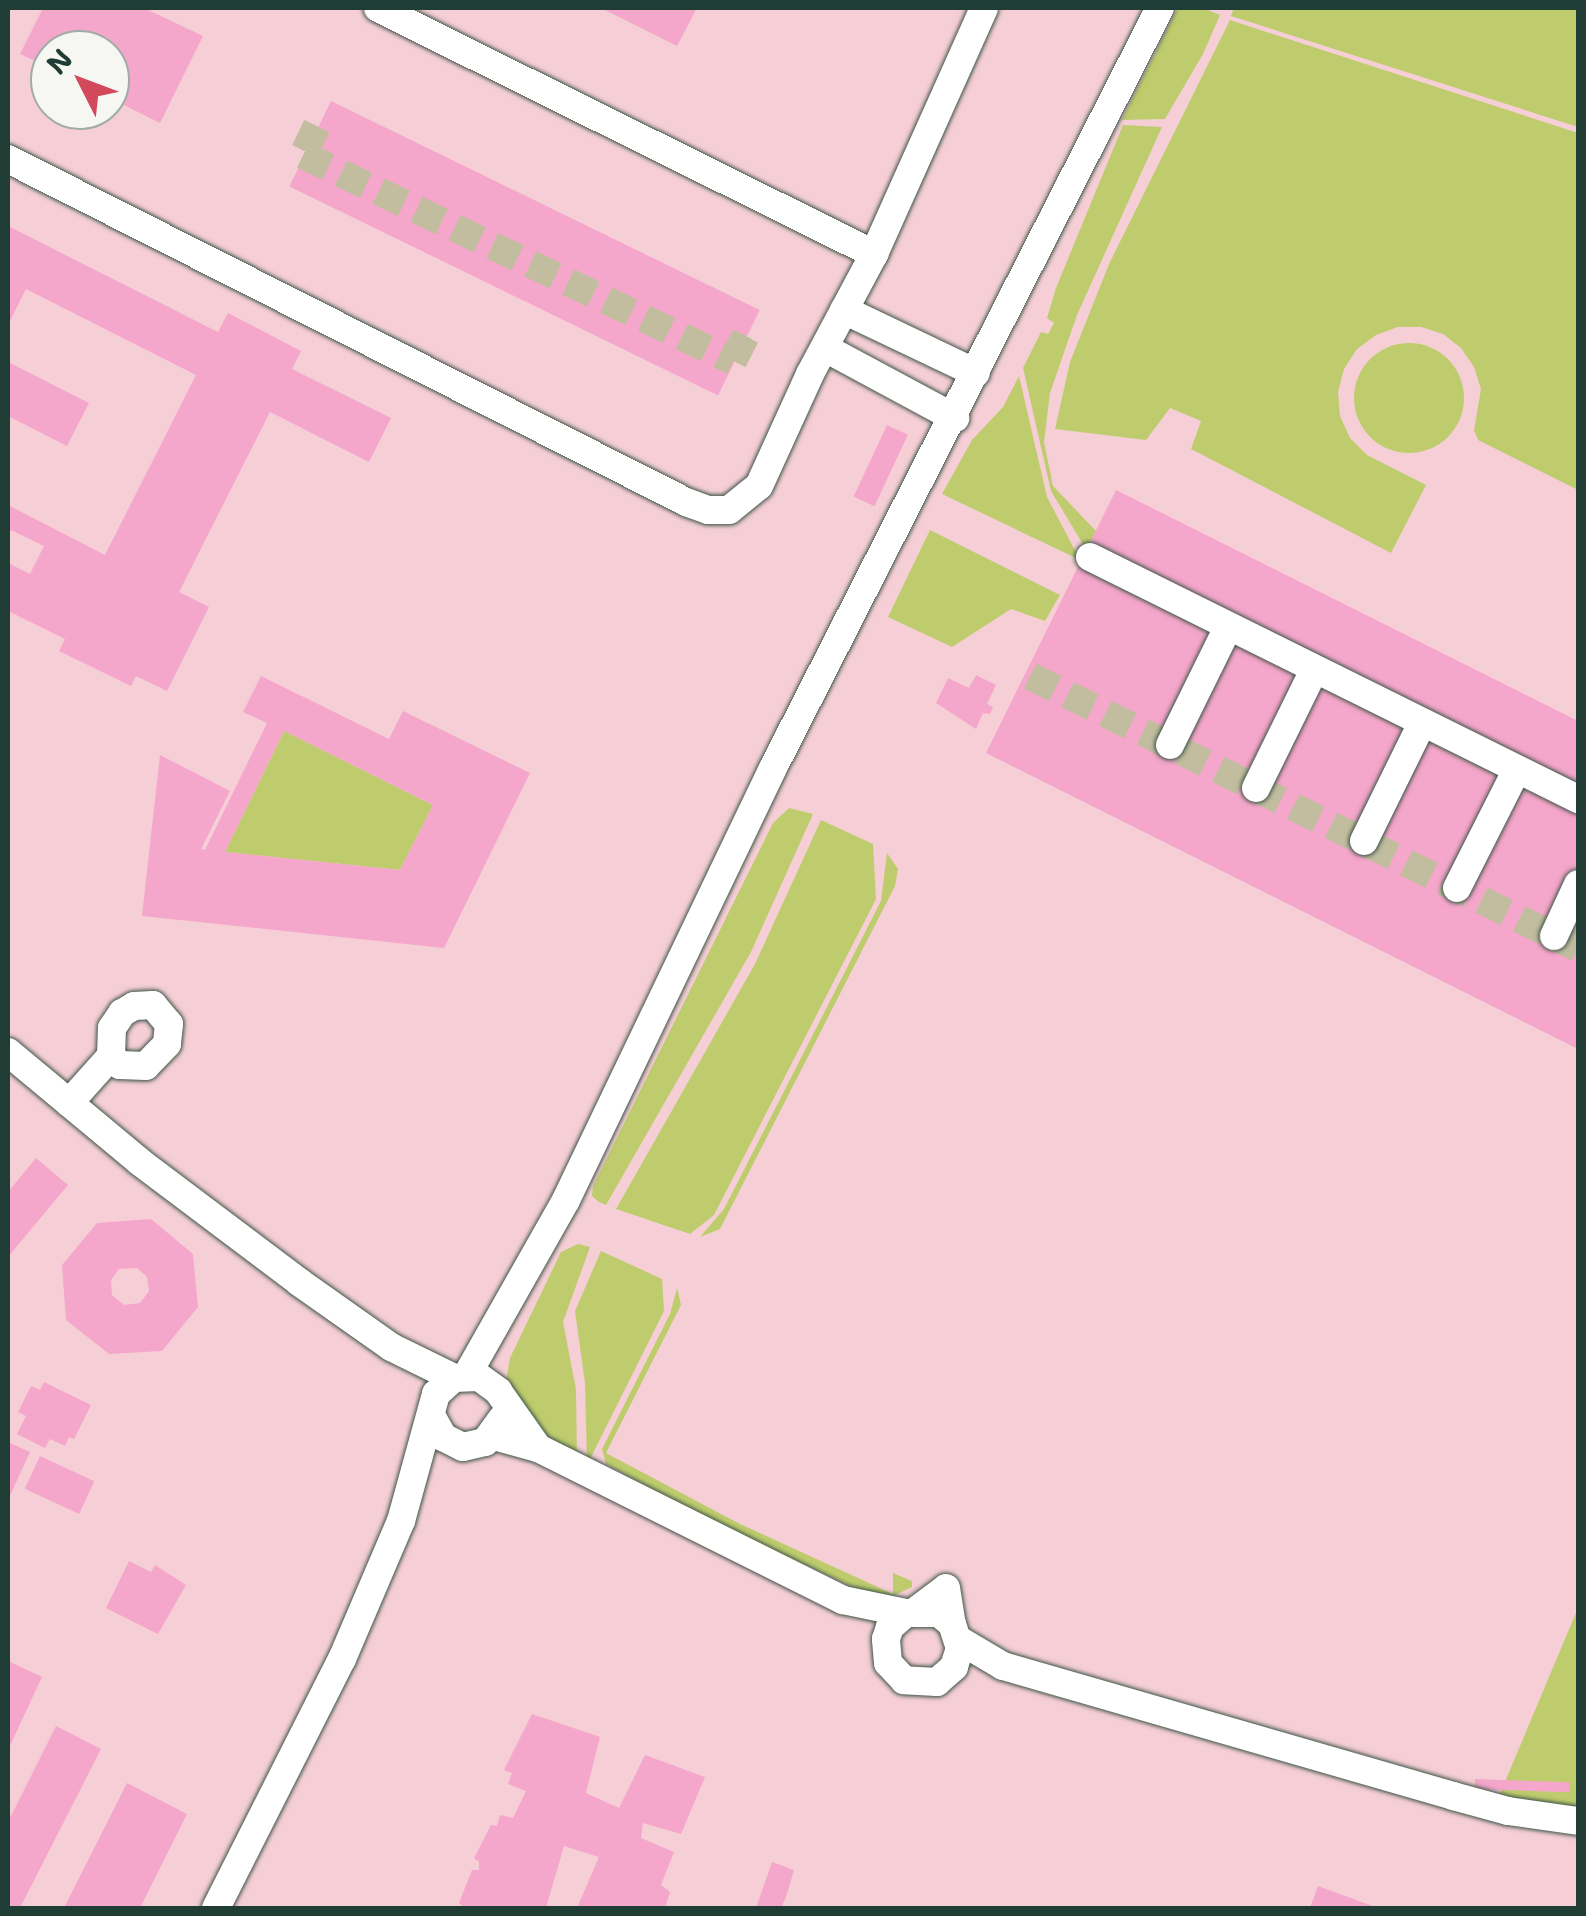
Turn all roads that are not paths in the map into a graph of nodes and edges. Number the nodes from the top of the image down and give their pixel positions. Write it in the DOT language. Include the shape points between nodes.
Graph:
graph roads {
  1 [pos="378,8"];
  2 [pos="984,8"];
  3 [pos="1160,8"];
  4 [pos="8,159"];
  5 [pos="874,254"];
  6 [pos="844,310"];
  7 [pos="825,348"];
  8 [pos="976,374"];
  9 [pos="955,418"];
  10 [pos="1090,557"];
  11 [pos="1228,627"];
  12 [pos="1314,670"];
  13 [pos="1422,723"];
  14 [pos="1170,745"];
  15 [pos="1517,769"];
  16 [pos="1256,788"];
  17 [pos="1578,799"];
  18 [pos="1364,841"];
  19 [pos="1578,884"];
  20 [pos="1457,888"];
  21 [pos="1554,936"];
  22 [pos="8,1052"];
  23 [pos="115,1060"];
  24 [pos="74,1108"];
  25 [pos="391,1347"];
  26 [pos="478,1384"];
  27 [pos="432,1411"];
  28 [pos="494,1436"];
  29 [pos="453,1444"];
  30 [pos="538,1448"];
  31 [pos="401,1521"];
  32 [pos="843,1600"];
  33 [pos="912,1612"];
  34 [pos="956,1632"];
  35 [pos="886,1639"];
  36 [pos="1003,1666"];
  37 [pos="946,1676"];
  38 [pos="1578,1821"];
  39 [pos="216,1908"];
  1 -- 5 [label="street"];
  2 -- 5 [label="street"];
  3 -- 8 [label="street"];
  4 -- 7 [label="street" via="708,510 728,510 760,486"];
  5 -- 6 [label="street"];
  6 -- 7 [label="street"];
  6 -- 8 [label="street"];
  7 -- 9 [label="street"];
  8 -- 9 [label="street"];
  9 -- 26 [label="street" via="772,770"];
  10 -- 11 [label="street"];
  11 -- 12 [label="street"];
  11 -- 14 [label="street"];
  12 -- 13 [label="street"];
  12 -- 16 [label="street"];
  13 -- 15 [label="street"];
  13 -- 18 [label="street"];
  15 -- 17 [label="street"];
  15 -- 20 [label="street"];
  19 -- 21 [label="street"];
  22 -- 24 [label="street"];
  23 -- 24 [label="street"];
  24 -- 25 [label="street"];
  25 -- 26 [label="street"];
  25 -- 27 [label="street"];
  26 -- 27 [label="street" via="436,1394"];
  26 -- 28 [label="street" via="504,1414"];
  26 -- 30 [label="street"];
  27 -- 29 [label="street"];
  27 -- 31 [label="street"];
  28 -- 29 [label="street" via="474,1446"];
  28 -- 30 [label="street"];
  29 -- 31 [label="street"];
  30 -- 32 [label="street"];
  31 -- 39 [label="street" via="342,1659"];
  32 -- 33 [label="street"];
  32 -- 35 [label="street"];
  33 -- 34 [label="street" via="938,1613"];
  33 -- 35 [label="street" via="890,1627"];
  34 -- 36 [label="street"];
  34 -- 37 [label="street" via="959,1657"];
  35 -- 37 [label="street" via="888,1663 904,1680 926,1685"];
  36 -- 37 [label="street"];
  36 -- 38 [label="street" via="1508,1811"];
}
